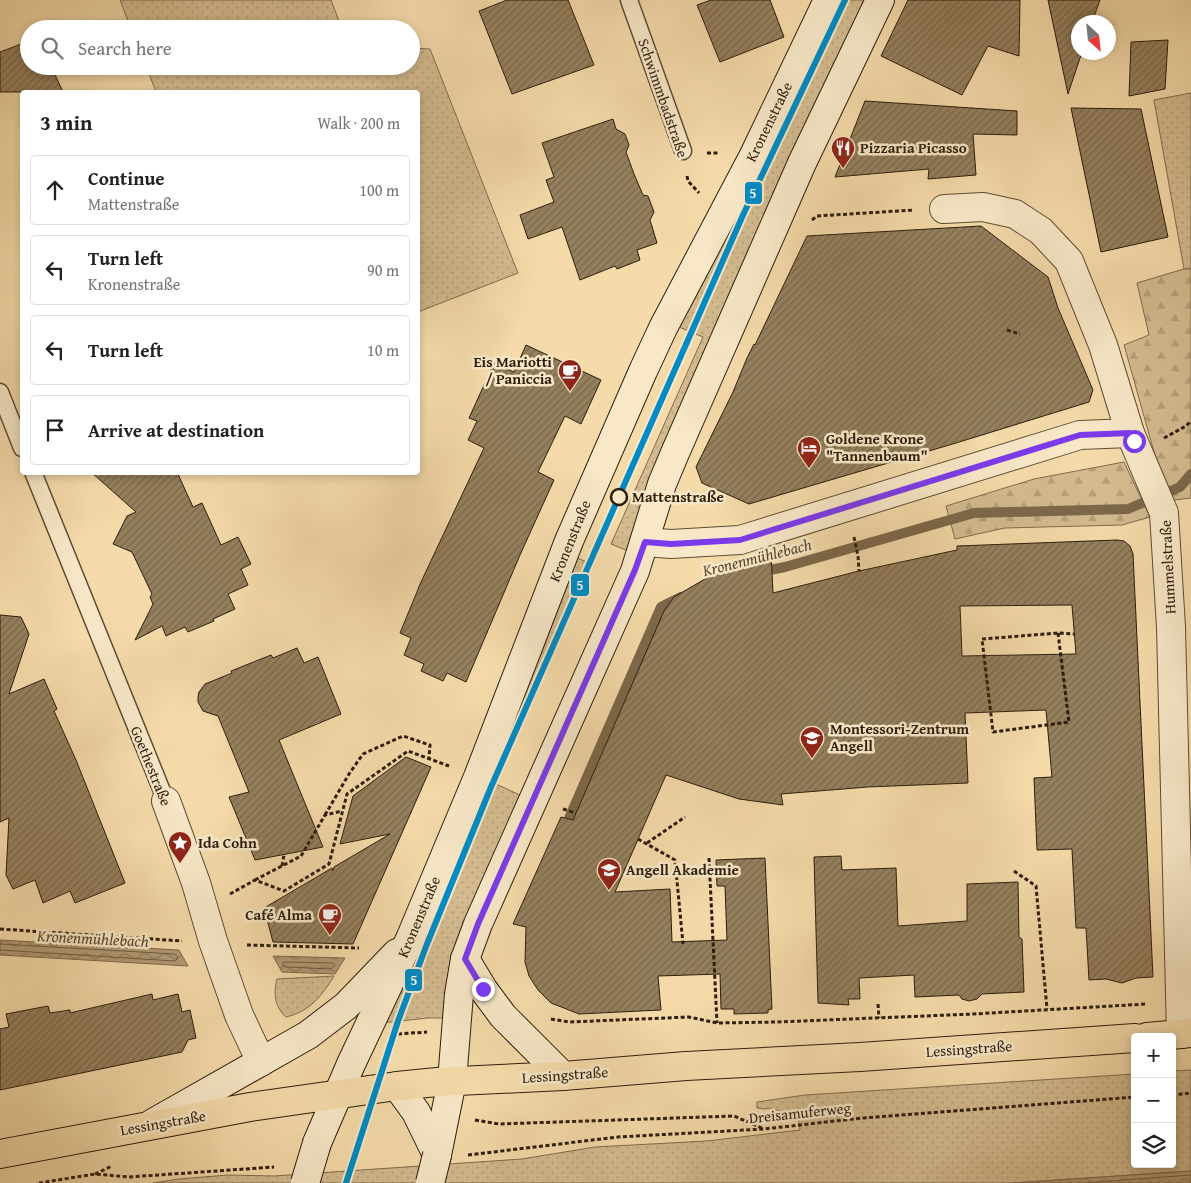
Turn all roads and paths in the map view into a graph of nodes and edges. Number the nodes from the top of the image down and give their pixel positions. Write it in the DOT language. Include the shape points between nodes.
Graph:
graph roads {
  1 [pos="629,0"];
  2 [pos="828,0"];
  3 [pos="880,0"];
  4 [pos="683,151"];
  5 [pos="726,207"];
  6 [pos="944,209"];
  7 [pos="773,229"];
  8 [pos="1007,330"];
  9 [pos="1020,334"];
  10 [pos="0,392"];
  11 [pos="1130,433"];
  12 [pos="20,443"];
  13 [pos="34,475"];
  14 [pos="854,534"];
  15 [pos="645,542"];
  16 [pos="858,571"];
  17 [pos="1058,633"];
  18 [pos="1074,634"];
  19 [pos="429,758"];
  20 [pos="478,776"];
  21 [pos="166,801"];
  22 [pos="1184,804"];
  23 [pos="344,806"];
  24 [pos="350,808"];
  25 [pos="562,808"];
  26 [pos="342,812"];
  27 [pos="576,813"];
  28 [pos="325,815"];
  29 [pos="685,817"];
  30 [pos="638,839"];
  31 [pos="647,843"];
  32 [pos="284,854"];
  33 [pos="709,858"];
  34 [pos="282,866"];
  35 [pos="1014,871"];
  36 [pos="317,872"];
  37 [pos="319,876"];
  38 [pos="254,880"];
  39 [pos="203,910"];
  40 [pos="0,929"];
  41 [pos="410,940"];
  42 [pos="683,944"];
  43 [pos="217,951"];
  44 [pos="465,959"];
  45 [pos="1180,1003"];
  46 [pos="878,1004"];
  47 [pos="1047,1009"];
  48 [pos="879,1018"];
  49 [pos="550,1019"];
  50 [pos="717,1023"];
  51 [pos="434,1032"];
  52 [pos="1186,1034"];
  53 [pos="393,1035"];
  54 [pos="1131,1038"];
  55 [pos="262,1062"];
  56 [pos="563,1076"];
  57 [pos="452,1081"];
  58 [pos="397,1086"];
  59 [pos="1191,1093"];
  60 [pos="337,1094"];
  61 [pos="1176,1095"];
  62 [pos="1131,1097"];
  63 [pos="478,1120"];
  64 [pos="151,1124"];
  65 [pos="764,1129"];
  66 [pos="436,1142"];
  67 [pos="0,1154"];
  68 [pos="467,1155"];
  69 [pos="274,1167"];
  70 [pos="40,1183"];
  71 [pos="305,1183"];
  72 [pos="430,1183"];
  1 -- 4 [label="lane, Schwimmbadstraße"];
  2 -- 5 [label="main road, Kronenstraße"];
  3 -- 7 [label="main road"];
  4 -- 5 [label="path, Schwimmbadstraße" via="688,182 706,200"];
  5 -- 20 [label="main road, Kronenstraße" via="663,328 631,398 569,541"];
  6 -- 7 [label="path" via="817,216 790,236"];
  6 -- 11 [label="main road, Hummelstraße" via="983,206 1015,214 1041,231 1069,260 1103,345"];
  7 -- 15 [label="main road" via="662,484"];
  8 -- 9 [label="path"];
  10 -- 12 [label="lane"];
  11 -- 15 [label="main road" via="1080,435 740,540 671,544"];
  11 -- 22 [label="main road, Hummelstraße" via="1164,513"];
  13 -- 21 [label="lane, Goethestraße"];
  14 -- 16 [label="path"];
  15 -- 44 [label="main road"];
  17 -- 17 [label="path" via="982,639 993,732 1069,722"];
  17 -- 18 [label="path"];
  19 -- 20 [label="path"];
  19 -- 23 [label="path" via="408,751 347,794"];
  19 -- 28 [label="path" via="430,745 403,736 363,754"];
  20 -- 41 [label="main road, Kronenstraße"];
  21 -- 39 [label="main road, Goethestraße"];
  22 -- 45 [label="main road, Hummelstraße"];
  23 -- 24 [label="path"];
  23 -- 26 [label="path"];
  25 -- 27 [label="path"];
  26 -- 28 [label="path"];
  26 -- 36 [label="path" via="329,864"];
  28 -- 34 [label="path" via="301,856"];
  29 -- 31 [label="path"];
  30 -- 31 [label="path"];
  31 -- 42 [label="path" via="675,860"];
  32 -- 34 [label="path"];
  33 -- 50 [label="path"];
  34 -- 38 [label="path"];
  35 -- 47 [label="path" via="1036,886"];
  36 -- 37 [label="path"];
  36 -- 38 [label="path" via="284,891"];
  38 -- 39 [label="path"];
  39 -- 43 [label="main road, Goethestraße"];
  40 -- 43 [label="path" via="174,940"];
  41 -- 43 [label="path" via="359,948 254,946"];
  41 -- 55 [label="main road" via="346,1006"];
  41 -- 60 [label="main road, Kronenstraße"];
  43 -- 55 [label="main road, Goethestraße" via="239,1016"];
  44 -- 56 [label="main road" via="503,1016"];
  44 -- 57 [label="main road"];
  45 -- 47 [label="path"];
  45 -- 52 [label="main road, Hummelstraße"];
  46 -- 48 [label="path"];
  47 -- 48 [label="path"];
  48 -- 50 [label="path"];
  49 -- 50 [label="path" via="569,1022 689,1017"];
  51 -- 53 [label="path"];
  54 -- 56 [label="main road, Lessingstraße"];
  55 -- 64 [label="main road"];
  56 -- 57 [label="main road, Lessingstraße"];
  57 -- 58 [label="main road, Lessingstraße"];
  57 -- 66 [label="main road"];
  58 -- 60 [label="main road, Lessingstraße"];
  58 -- 66 [label="main road"];
  59 -- 61 [label="path"];
  60 -- 64 [label="main road, Lessingstraße"];
  60 -- 71 [label="main road, Kronenstraße, bridge"];
  62 -- 65 [label="path, Dreisamuferweg" via="862,1118"];
  63 -- 65 [label="path" via="499,1124 734,1116"];
  64 -- 67 [label="main road, Lessingstraße"];
  65 -- 68 [label="path, Dreisamuferweg" via="618,1137"];
  66 -- 72 [label="main road, bridge"];
  69 -- 70 [label="path" via="129,1177 95,1174"];
}
